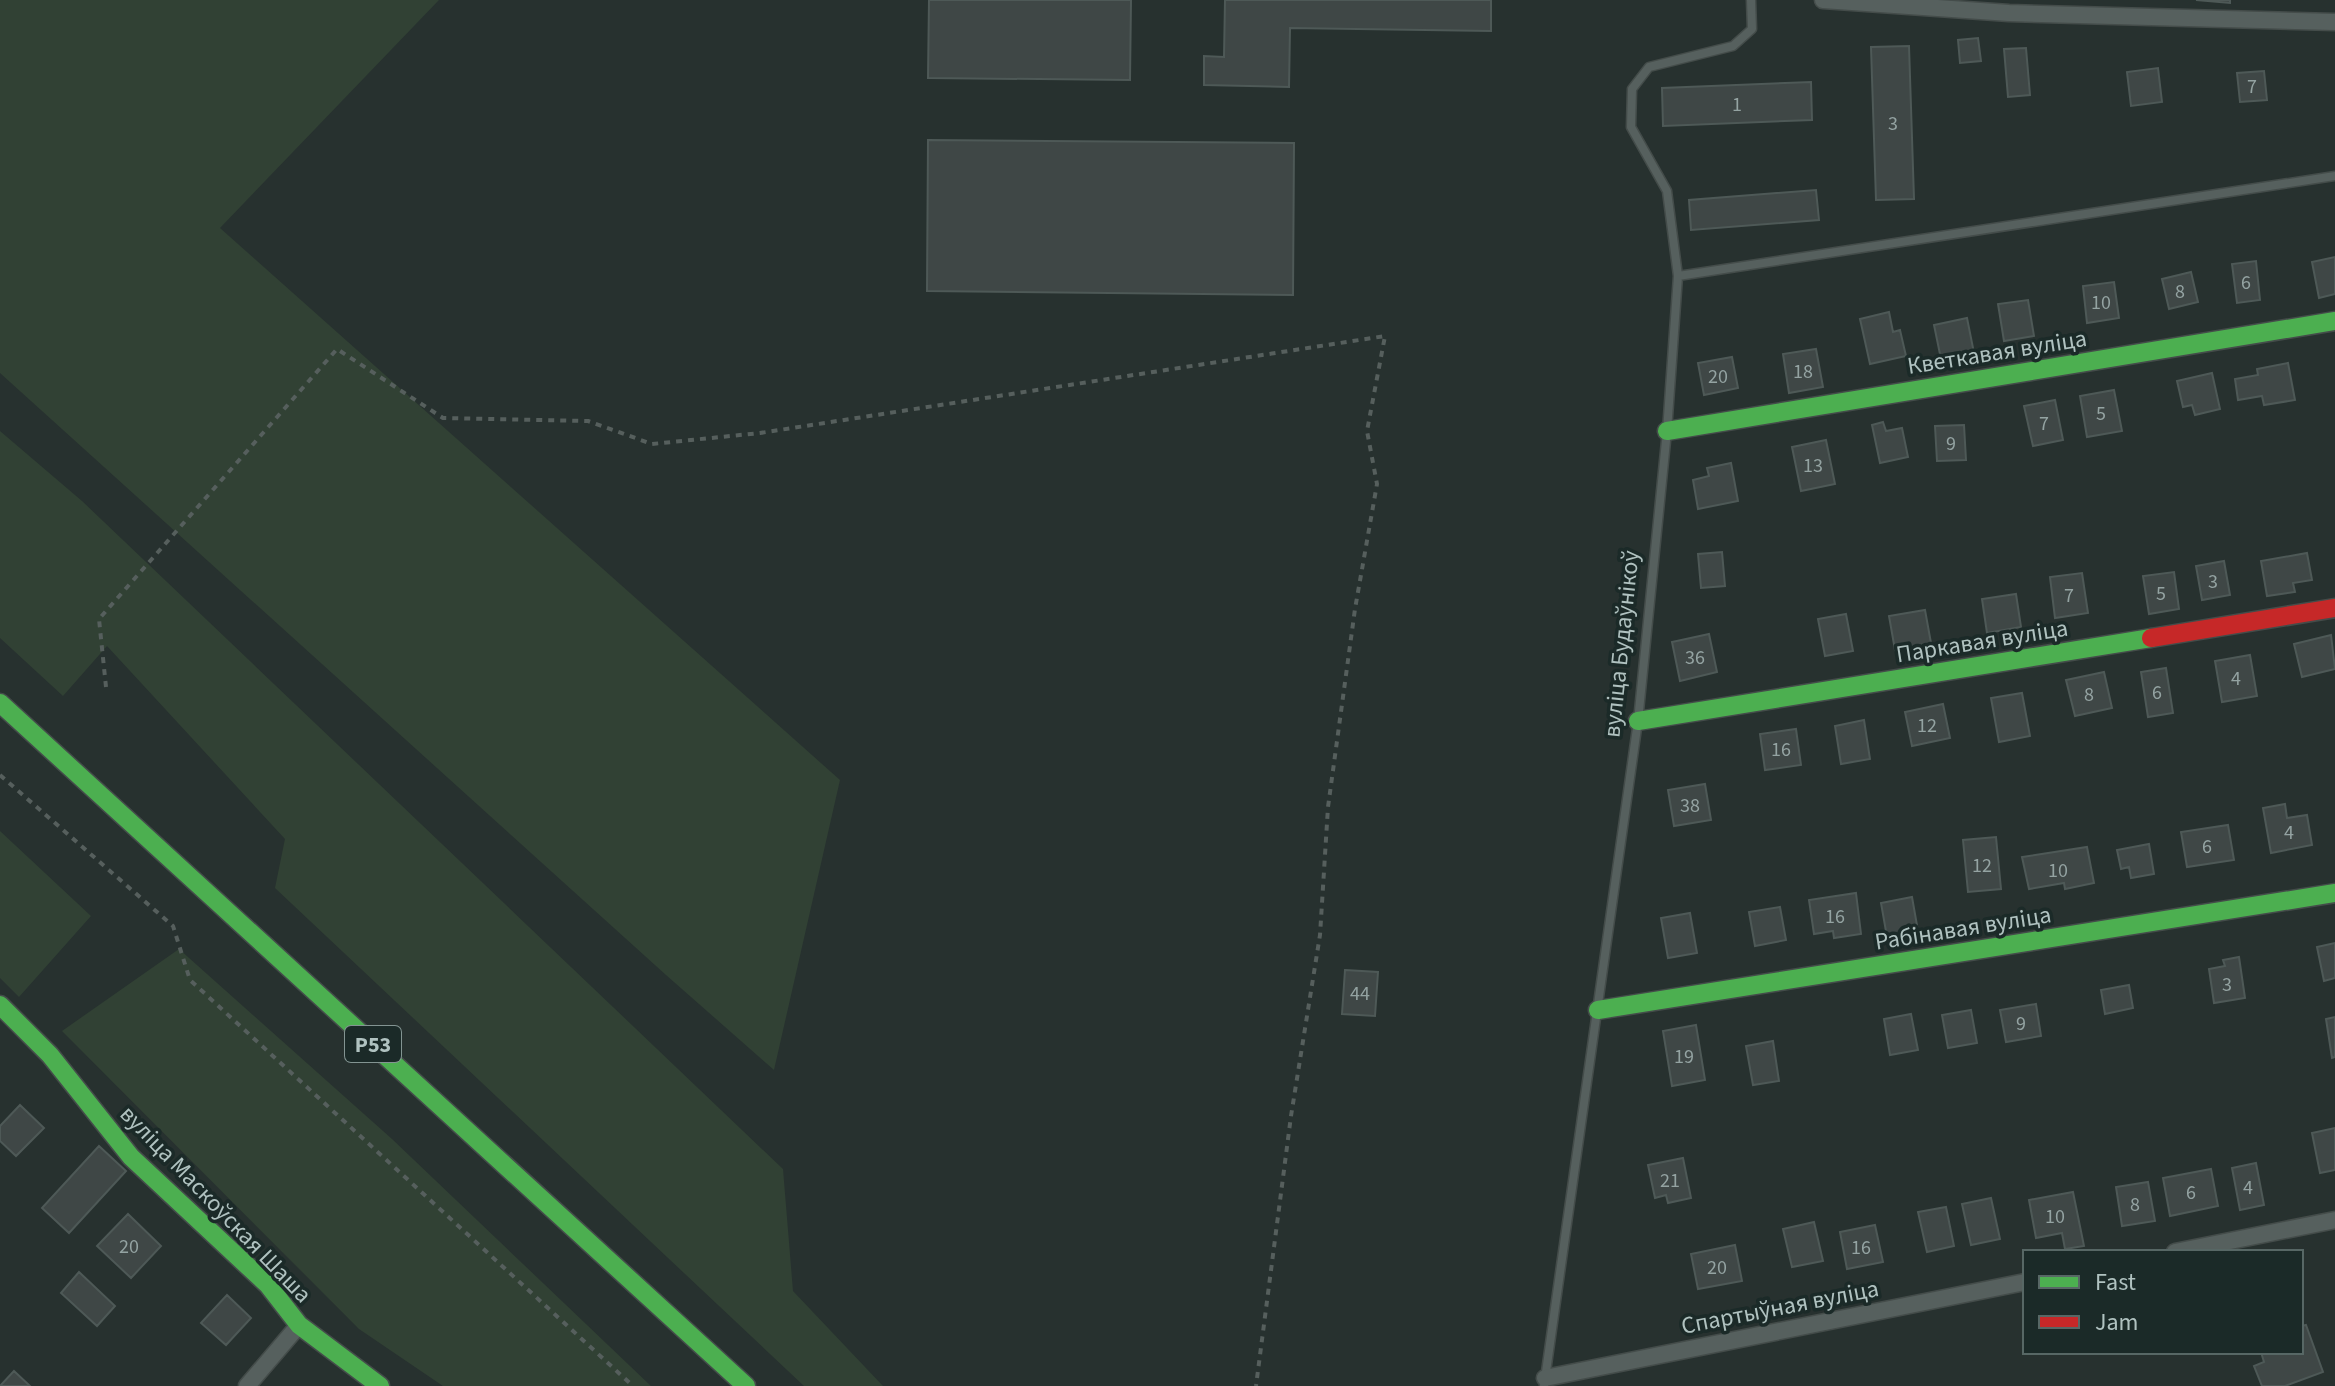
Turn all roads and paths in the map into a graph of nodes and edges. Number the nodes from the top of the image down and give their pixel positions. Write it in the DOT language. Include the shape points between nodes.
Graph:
graph roads {
  1 [pos="1751,0"];
  2 [pos="1823,0"];
  3 [pos="2335,22"];
  4 [pos="2335,176"];
  5 [pos="1678,276"];
  6 [pos="2335,321"];
  7 [pos="1667,431"];
  8 [pos="2335,608"];
  9 [pos="106,687"];
  10 [pos="0,703"];
  11 [pos="1638,721"];
  12 [pos="0,775"];
  13 [pos="2335,893"];
  14 [pos="0,1005"];
  15 [pos="1598,1010"];
  16 [pos="2335,1220"];
  17 [pos="2185,1250"];
  18 [pos="2023,1282"];
  19 [pos="299,1325"];
  20 [pos="1544,1382"];
  21 [pos="247,1386"];
  22 [pos="380,1386"];
  23 [pos="633,1386"];
  24 [pos="746,1386"];
  25 [pos="1256,1386"];
  1 -- 5 [label="lane, вуліца Будаўнікоў" via="1752,29 1733,46 1649,67 1632,89 1631,127 1667,191"];
  2 -- 3 [label="street" via="2009,13"];
  4 -- 5 [label="lane"];
  5 -- 7 [label="lane, вуліца Будаўнікоў"];
  6 -- 7 [label="street, Кветкавая вуліца"];
  7 -- 11 [label="lane, вуліца Будаўнікоў"];
  8 -- 11 [label="street, Паркавая вуліца"];
  9 -- 25 [label="path" via="99,619 337,349 443,418 588,421 652,444 760,433 1385,336 1367,431 1377,484 1328,807 1320,935"];
  10 -- 24 [label="street, Р53"];
  11 -- 15 [label="lane, вуліца Будаўнікоў"];
  12 -- 23 [label="path" via="173,926 190,980"];
  13 -- 15 [label="street, Рабінавая вуліца"];
  14 -- 19 [label="street, вуліца Маскоўская Шаша" via="50,1055 131,1157 268,1285"];
  15 -- 20 [label="lane, вуліца Будаўнікоў"];
  16 -- 17 [label="street"];
  18 -- 20 [label="street, Спартыўная вуліца"];
  19 -- 21 [label="street"];
  19 -- 22 [label="street, вуліца Маскоўская Шаша"];
}
